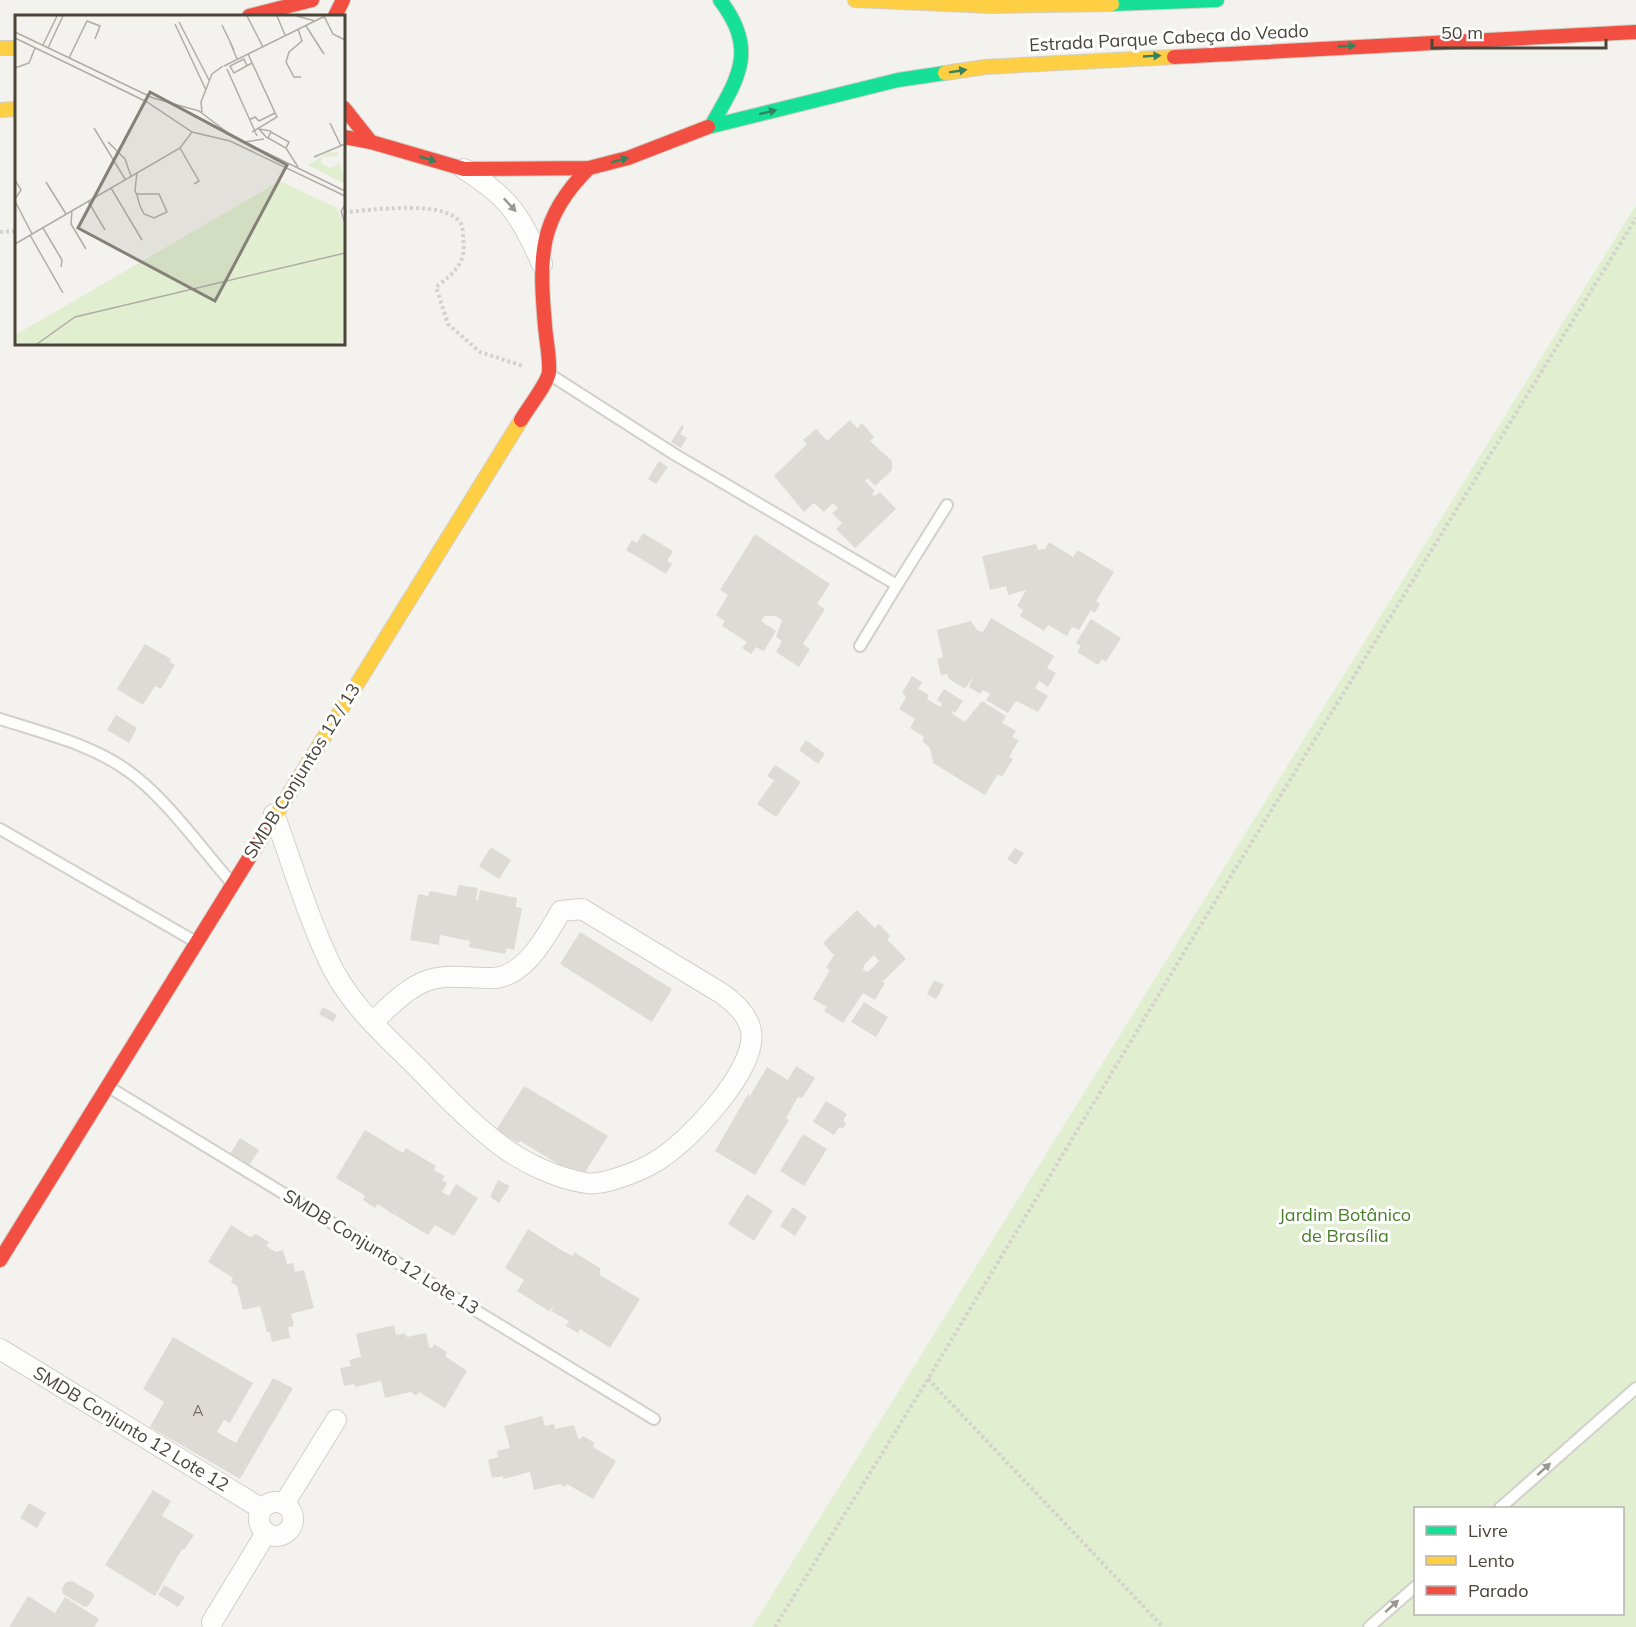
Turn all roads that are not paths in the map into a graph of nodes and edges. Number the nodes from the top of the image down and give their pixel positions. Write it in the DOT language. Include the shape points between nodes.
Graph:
graph roads {
  1 [pos="312,0"];
  2 [pos="343,0"];
  3 [pos="720,0"];
  4 [pos="855,0"];
  5 [pos="1217,0"];
  6 [pos="1112,2"];
  7 [pos="969,4"];
  8 [pos="253,15"];
  9 [pos="336,15"];
  10 [pos="1636,32"];
  11 [pos="15,109"];
  12 [pos="345,109"];
  13 [pos="0,110"];
  14 [pos="711,126"];
  15 [pos="345,137"];
  16 [pos="371,142"];
  17 [pos="589,168"];
  18 [pos="464,169"];
  19 [pos="543,266"];
  20 [pos="549,374"];
  21 [pos="947,506"];
  22 [pos="897,585"];
  23 [pos="860,646"];
  24 [pos="0,719"];
  25 [pos="274,814"];
  26 [pos="0,829"];
  27 [pos="232,883"];
  28 [pos="196,942"];
  29 [pos="373,1022"];
  30 [pos="107,1086"];
  31 [pos="0,1260"];
  32 [pos="0,1349"];
  33 [pos="1636,1388"];
  34 [pos="654,1419"];
  35 [pos="336,1420"];
  36 [pos="284,1504"];
  37 [pos="1502,1507"];
  38 [pos="262,1509"];
  39 [pos="266,1533"];
  40 [pos="1414,1588"];
  41 [pos="212,1622"];
  42 [pos="1369,1627"];
  1 -- 8 [label="main road"];
  2 -- 9 [label="main road"];
  3 -- 14 [label="main road" via="737,24 744,46 741,68"];
  4 -- 7 [label="main road, Estrada Parque Cabeça do Veado"];
  5 -- 6 [label="main road, Estrada Parque Cabeça do Veado"];
  6 -- 7 [label="main road, Estrada Parque Cabeça do Veado"];
  14 -- 10 [label="main road, Estrada Parque Cabeça do Veado, one-way" via="898,80 985,67"];
  11 -- 13 [label="main road"];
  12 -- 16 [label="main road"];
  17 -- 14 [label="main road, Estrada Parque Cabeça do Veado, one-way" via="628,158"];
  15 -- 16 [label="main road"];
  16 -- 18 [label="main road, Estrada Parque Cabeça do Veado, one-way"];
  17 -- 18 [label="main road, Estrada Parque Cabeça do Veado"];
  17 -- 19 [label="main road" via="558,203 547,233"];
  18 -- 19 [label="street, one-way" via="514,208"];
  19 -- 20 [label="main road"];
  20 -- 22 [label="lane" via="674,454"];
  20 -- 25 [label="main road, SMDB Conjuntos 12 / 13"];
  21 -- 22 [label="lane"];
  22 -- 23 [label="lane"];
  24 -- 27 [label="lane" via="96,753 128,771"];
  25 -- 27 [label="main road, SMDB Conjuntos 12 / 13"];
  25 -- 29 [label="street" via="328,960 350,996"];
  26 -- 28 [label="lane"];
  27 -- 28 [label="main road, SMDB Conjuntos 12 / 13"];
  28 -- 30 [label="main road, SMDB Conjuntos 12 / 13"];
  29 -- 29 [label="street" via="501,1146 546,1172 589,1184 620,1178 656,1162 688,1137 744,1066 752,1032 737,1004 582,909 561,911 542,943 516,970 493,979 464,976 428,981 399,998"];
  30 -- 31 [label="main road, SMDB Conjuntos 12 / 13"];
  30 -- 34 [label="lane, SMDB Conjunto 12 Lote 13"];
  32 -- 38 [label="street, SMDB Conjunto 12 Lote 12"];
  37 -- 33 [label="lane, one-way"];
  35 -- 36 [label="street"];
  36 -- 38 [label="street" via="272,1502"];
  36 -- 39 [label="street" via="292,1515 291,1527 279,1536"];
  38 -- 39 [label="street" via="259,1524"];
  39 -- 41 [label="street"];
  42 -- 40 [label="lane, one-way"];
}
